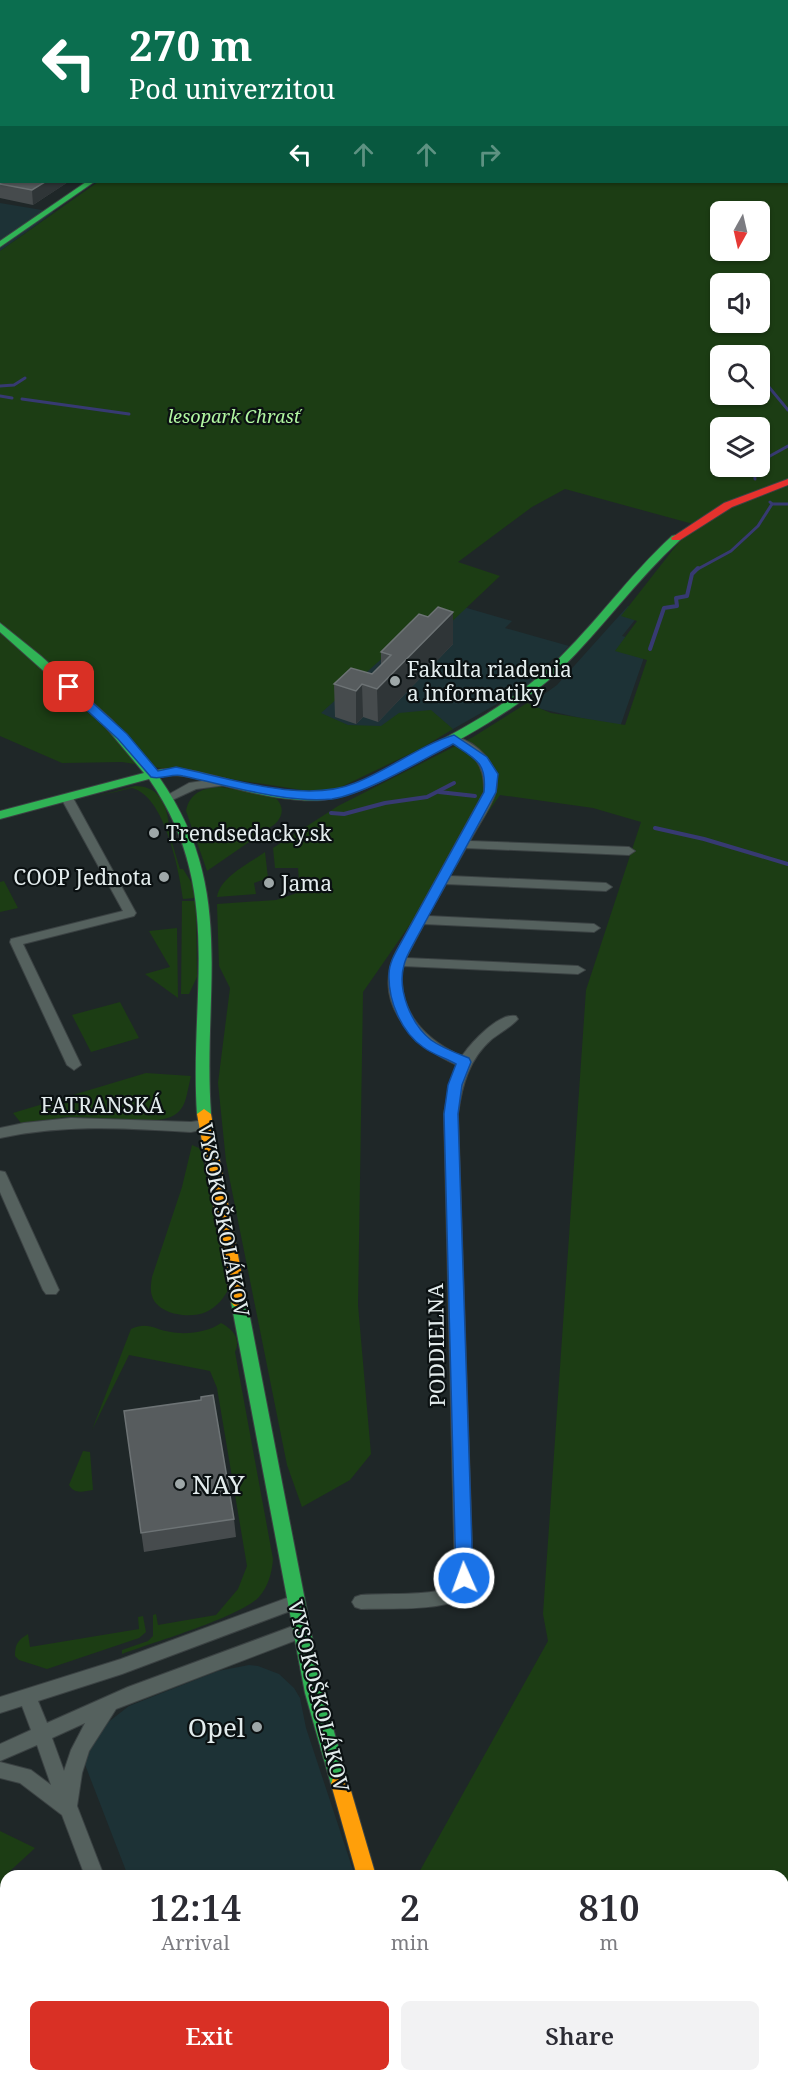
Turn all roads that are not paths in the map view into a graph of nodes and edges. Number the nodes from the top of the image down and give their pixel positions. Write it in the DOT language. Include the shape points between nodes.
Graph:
graph roads {
  1 [pos="89,183"];
  2 [pos="0,245"];
  3 [pos="788,482"];
  4 [pos="0,626"];
  5 [pos="454,739"];
  6 [pos="155,775"];
  7 [pos="222,782"];
  8 [pos="170,797"];
  9 [pos="67,798"];
  10 [pos="0,815"];
  11 [pos="464,844"];
  12 [pos="629,851"];
  13 [pos="444,880"];
  14 [pos="606,887"];
  15 [pos="420,920"];
  16 [pos="594,928"];
  17 [pos="398,962"];
  18 [pos="578,970"];
  19 [pos="511,1019"];
  20 [pos="464,1062"];
  21 [pos="75,1065"];
  22 [pos="205,1125"];
  23 [pos="0,1133"];
  24 [pos="0,1176"];
  25 [pos="51,1290"];
  26 [pos="295,1602"];
  27 [pos="361,1602"];
  28 [pos="301,1631"];
  29 [pos="28,1696"];
  30 [pos="112,1702"];
  31 [pos="0,1705"];
  32 [pos="42,1733"];
  33 [pos="0,1753"];
  34 [pos="0,1770"];
  35 [pos="70,1810"];
  36 [pos="92,1870"];
  37 [pos="365,1870"];
  1 -- 2 [label="street"];
  3 -- 5 [label="street" via="734,501 693,526 660,554 548,674 506,707"];
  4 -- 6 [label="street, VYSOKOŠKOLÁKOV" via="98,712"];
  5 -- 7 [label="street" via="360,786 332,795 298,796"];
  5 -- 11 [label="street" via="483,759 492,774 490,792"];
  6 -- 7 [label="street" via="176,771"];
  6 -- 8 [label="street, VYSOKOŠKOLÁKOV"];
  6 -- 9 [label="street"];
  7 -- 8 [label="street" via="194,786"];
  8 -- 22 [label="street, VYSOKOŠKOLÁKOV" via="193,852 203,900"];
  9 -- 10 [label="street"];
  9 -- 21 [label="street" via="130,913 16,942"];
  11 -- 12 [label="street"];
  11 -- 13 [label="street"];
  13 -- 14 [label="street"];
  13 -- 15 [label="street"];
  15 -- 16 [label="street"];
  15 -- 17 [label="street"];
  17 -- 18 [label="street"];
  17 -- 20 [label="street" via="396,992 407,1022 429,1045"];
  19 -- 20 [label="street, PODDIELNA"];
  20 -- 27 [label="street, PODDIELNA" via="455,1085 451,1114 464,1578 458,1594 440,1600"];
  22 -- 23 [label="street, FATRANSKÁ" via="57,1122"];
  22 -- 26 [label="street, VYSOKOŠKOLÁKOV"];
  24 -- 25 [label="street"];
  26 -- 28 [label="street, VYSOKOŠKOLÁKOV"];
  26 -- 29 [label="street"];
  28 -- 30 [label="street"];
  28 -- 37 [label="street, VYSOKOŠKOLÁKOV" via="314,1693"];
  29 -- 31 [label="street"];
  29 -- 32 [label="street"];
  30 -- 32 [label="street"];
  30 -- 35 [label="street" via="88,1731 77,1753"];
  32 -- 33 [label="street"];
  32 -- 35 [label="street"];
  34 -- 35 [label="street" via="25,1776"];
  35 -- 36 [label="street"];
}
